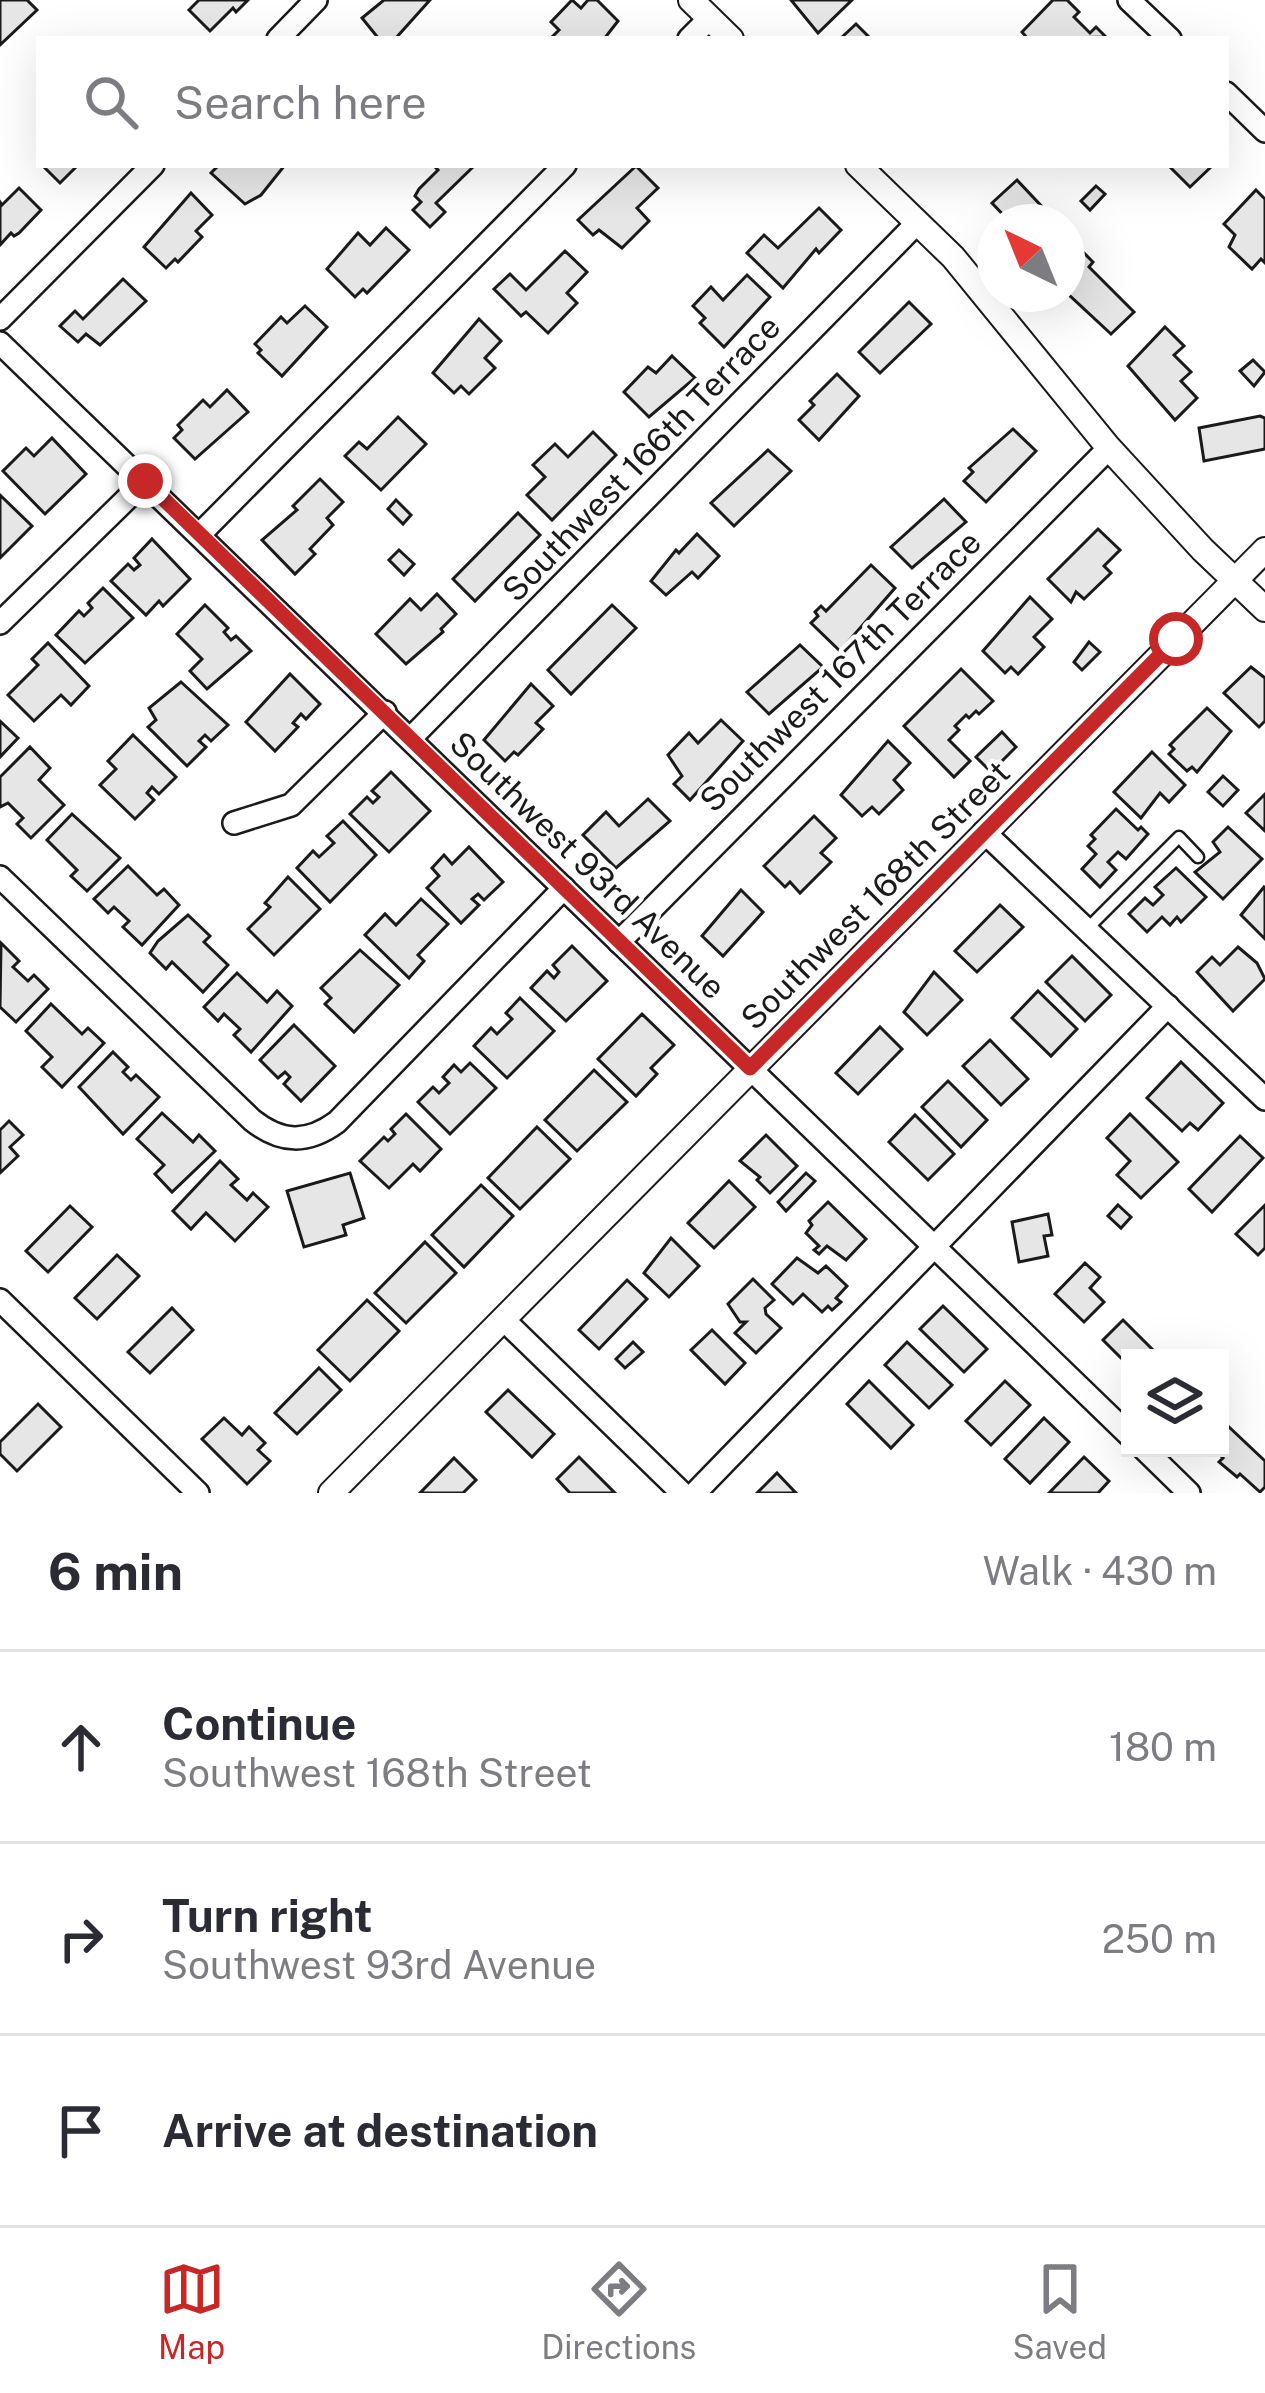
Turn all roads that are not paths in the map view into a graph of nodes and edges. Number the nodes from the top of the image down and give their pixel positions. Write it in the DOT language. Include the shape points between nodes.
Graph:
graph roads {
  1 [pos="316,0"];
  2 [pos="1130,0"];
  3 [pos="700,9"];
  4 [pos="281,36"];
  5 [pos="728,36"];
  6 [pos="1167,36"];
  7 [pos="1229,96"];
  8 [pos="1265,131"];
  9 [pos="150,168"];
  10 [pos="562,168"];
  11 [pos="861,168"];
  12 [pos="917,223"];
  13 [pos="0,319"];
  14 [pos="0,343"];
  15 [pos="1109,448"];
  16 [pos="145,481"];
  17 [pos="200,534"];
  18 [pos="1265,550"];
  19 [pos="1235,580"];
  20 [pos="1265,609"];
  21 [pos="0,623"];
  22 [pos="385,712"];
  23 [pos="411,738"];
  24 [pos="233,823"];
  25 [pos="984,832"];
  26 [pos="1198,857"];
  27 [pos="0,877"];
  28 [pos="564,888"];
  29 [pos="1087,929"];
  30 [pos="619,942"];
  31 [pos="1168,1006"];
  32 [pos="750,1068"];
  33 [pos="1265,1099"];
  34 [pos="936,1249"];
  35 [pos="4,1312"];
  36 [pos="503,1319"];
  37 [pos="1121,1427"];
  38 [pos="1152,1457"];
  39 [pos="199,1493"];
  40 [pos="331,1493"];
  41 [pos="682,1493"];
  42 [pos="695,1493"];
  43 [pos="1190,1493"];
  1 -- 4 [label="street"];
  2 -- 6 [label="street"];
  3 -- 5 [label="street"];
  7 -- 8 [label="street"];
  9 -- 13 [label="street"];
  10 -- 17 [label="street"];
  11 -- 12 [label="street"];
  12 -- 15 [label="street"];
  12 -- 23 [label="street, Southwest 166th Terrace"];
  14 -- 16 [label="street, Southwest 93rd Avenue"];
  15 -- 19 [label="street"];
  15 -- 30 [label="street, Southwest 167th Terrace"];
  16 -- 17 [label="street, Southwest 93rd Avenue"];
  16 -- 21 [label="street"];
  17 -- 22 [label="street, Southwest 93rd Avenue"];
  18 -- 19 [label="street, Southwest 168th Street"];
  19 -- 20 [label="street"];
  19 -- 25 [label="street, Southwest 168th Street"];
  22 -- 23 [label="street, Southwest 93rd Avenue"];
  22 -- 24 [label="street" via="291,805"];
  23 -- 28 [label="street, Southwest 93rd Avenue"];
  25 -- 29 [label="street"];
  25 -- 32 [label="street, Southwest 168th Street"];
  26 -- 29 [label="lane" via="1179,837"];
  27 -- 28 [label="street" via="252,1120 274,1136 307,1138 337,1122"];
  28 -- 30 [label="street, Southwest 93rd Avenue"];
  29 -- 31 [label="street"];
  30 -- 32 [label="street, Southwest 93rd Avenue"];
  31 -- 33 [label="street"];
  31 -- 34 [label="street"];
  32 -- 34 [label="street, Southwest 93rd Avenue"];
  32 -- 36 [label="street, Southwest 168th Street"];
  34 -- 37 [label="street, Southwest 93rd Avenue"];
  34 -- 42 [label="street"];
  35 -- 39 [label="street"];
  36 -- 40 [label="street, Southwest 168th Street"];
  36 -- 41 [label="street"];
  38 -- 43 [label="street"];
}
